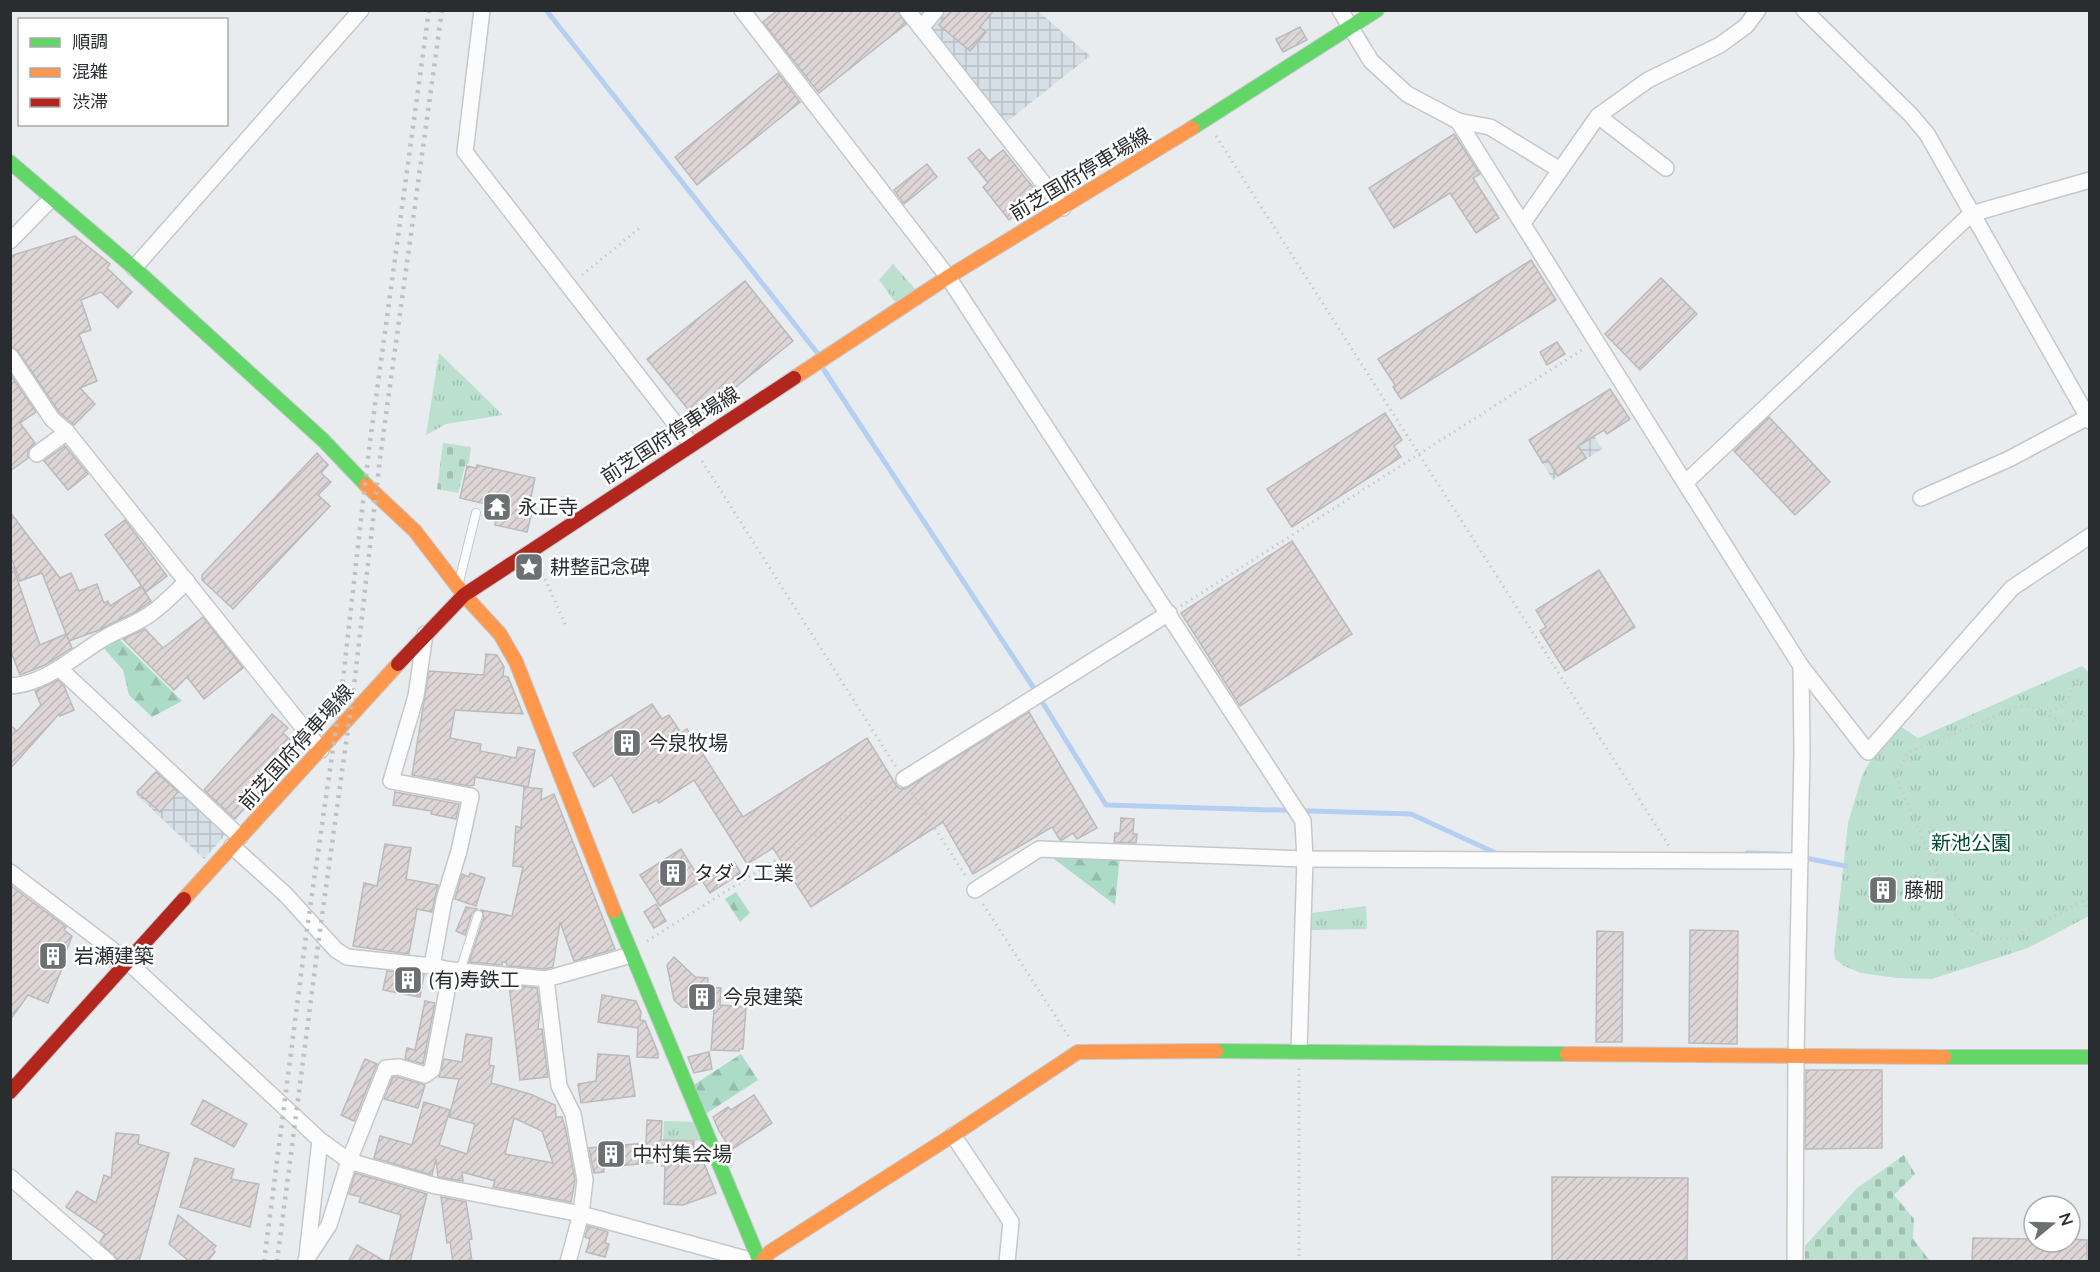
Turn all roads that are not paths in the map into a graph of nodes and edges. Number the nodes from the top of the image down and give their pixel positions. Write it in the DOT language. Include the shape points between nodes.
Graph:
graph roads {
  1 [pos="361,10"];
  2 [pos="482,10"];
  3 [pos="742,10"];
  4 [pos="907,10"];
  5 [pos="936,10"];
  6 [pos="1340,10"];
  7 [pos="1377,10"];
  8 [pos="1758,10"];
  9 [pos="1804,10"];
  10 [pos="921,28"];
  11 [pos="1349,28"];
  12 [pos="1598,116"];
  13 [pos="1458,121"];
  14 [pos="10,162"];
  15 [pos="1666,168"];
  16 [pos="1560,170"];
  17 [pos="2090,180"];
  18 [pos="51,199"];
  19 [pos="1063,208"];
  20 [pos="1971,214"];
  21 [pos="1522,223"];
  22 [pos="10,242"];
  23 [pos="134,268"];
  24 [pos="948,277"];
  25 [pos="10,356"];
  26 [pos="2089,418"];
  27 [pos="67,432"];
  28 [pos="691,444"];
  29 [pos="37,454"];
  30 [pos="1685,483"];
  31 [pos="1921,498"];
  32 [pos="476,513"];
  33 [pos="2090,536"];
  34 [pos="187,581"];
  35 [pos="461,590"];
  36 [pos="1169,613"];
  37 [pos="425,631"];
  38 [pos="1801,666"];
  39 [pos="59,668"];
  40 [pos="10,686"];
  41 [pos="321,750"];
  42 [pos="904,779"];
  43 [pos="236,842"];
  44 [pos="1305,859"];
  45 [pos="1800,861"];
  46 [pos="10,872"];
  47 [pos="975,890"];
  48 [pos="478,915"];
  49 [pos="631,956"];
  50 [pos="127,962"];
  51 [pos="432,966"];
  52 [pos="455,971"];
  53 [pos="546,979"];
  54 [pos="1299,1051"];
  55 [pos="1796,1057"];
  56 [pos="2090,1057"];
  57 [pos="10,1092"];
  58 [pos="953,1135"];
  59 [pos="320,1140"];
  60 [pos="349,1161"];
  61 [pos="10,1177"];
  62 [pos="581,1214"];
  63 [pos="306,1261"];
  64 [pos="108,1262"];
  65 [pos="568,1262"];
  66 [pos="760,1262"];
  67 [pos="1007,1262"];
  68 [pos="1795,1262"];
  1 -- 23 [label="street"];
  2 -- 28 [label="street" via="465,152"];
  3 -- 24 [label="street"];
  4 -- 10 [label="street"];
  5 -- 10 [label="street"];
  6 -- 11 [label="street"];
  7 -- 11 [label="street, 前芝国府停車場線"];
  8 -- 12 [label="street" via="1746,26 1720,45 1648,80"];
  9 -- 20 [label="street" via="1911,115 1941,157"];
  10 -- 19 [label="street"];
  11 -- 13 [label="street" via="1371,62 1407,93"];
  11 -- 19 [label="street, 前芝国府停車場線"];
  12 -- 15 [label="street"];
  12 -- 16 [label="street"];
  13 -- 16 [label="street" via="1490,127"];
  13 -- 21 [label="street"];
  14 -- 18 [label="street"];
  16 -- 21 [label="street"];
  17 -- 20 [label="street"];
  18 -- 22 [label="street"];
  18 -- 23 [label="street"];
  19 -- 24 [label="street, 前芝国府停車場線"];
  20 -- 26 [label="street"];
  20 -- 30 [label="street"];
  21 -- 30 [label="street"];
  23 -- 35 [label="street" via="323,440 353,474 415,531"];
  24 -- 28 [label="street, 前芝国府停車場線"];
  24 -- 36 [label="street"];
  25 -- 27 [label="street" via="52,419"];
  26 -- 31 [label="street"];
  27 -- 29 [label="street"];
  27 -- 34 [label="street"];
  28 -- 35 [label="street, 前芝国府停車場線" via="532,549"];
  30 -- 38 [label="street"];
  32 -- 35 [label="lane"];
  33 -- 38 [label="street" via="2012,588 1868,752"];
  34 -- 39 [label="street" via="153,612"];
  34 -- 41 [label="street"];
  35 -- 37 [label="street, 前芝国府停車場線"];
  35 -- 49 [label="street" via="500,634 516,662"];
  36 -- 42 [label="street"];
  36 -- 44 [label="street" via="1303,820"];
  37 -- 41 [label="street, 前芝国府停車場線"];
  37 -- 51 [label="street" via="416,696 391,781 471,796 444,900"];
  38 -- 45 [label="street"];
  39 -- 40 [label="street" via="30,682"];
  39 -- 43 [label="street"];
  41 -- 43 [label="street, 前芝国府停車場線"];
  43 -- 50 [label="street, 前芝国府停車場線"];
  43 -- 51 [label="street" via="336,950 347,957"];
  44 -- 45 [label="street"];
  44 -- 47 [label="street" via="1039,849"];
  44 -- 54 [label="street"];
  45 -- 55 [label="street"];
  46 -- 50 [label="street"];
  48 -- 52 [label="lane"];
  49 -- 53 [label="street"];
  49 -- 66 [label="street"];
  50 -- 57 [label="street, 前芝国府停車場線"];
  50 -- 59 [label="street"];
  51 -- 52 [label="street"];
  52 -- 53 [label="street"];
  52 -- 60 [label="street" via="432,1070 425,1076 399,1067 386,1068"];
  53 -- 62 [label="street" via="558,1086 573,1114 585,1180"];
  54 -- 55 [label="street"];
  54 -- 58 [label="street" via="1078,1052"];
  55 -- 56 [label="street"];
  55 -- 68 [label="street"];
  58 -- 66 [label="street"];
  58 -- 67 [label="street" via="1011,1222"];
  59 -- 60 [label="street"];
  59 -- 63 [label="street"];
  60 -- 62 [label="street" via="436,1186"];
  60 -- 63 [label="street" via="329,1225"];
  61 -- 64 [label="street"];
  62 -- 65 [label="street"];
  62 -- 66 [label="street"];
}
